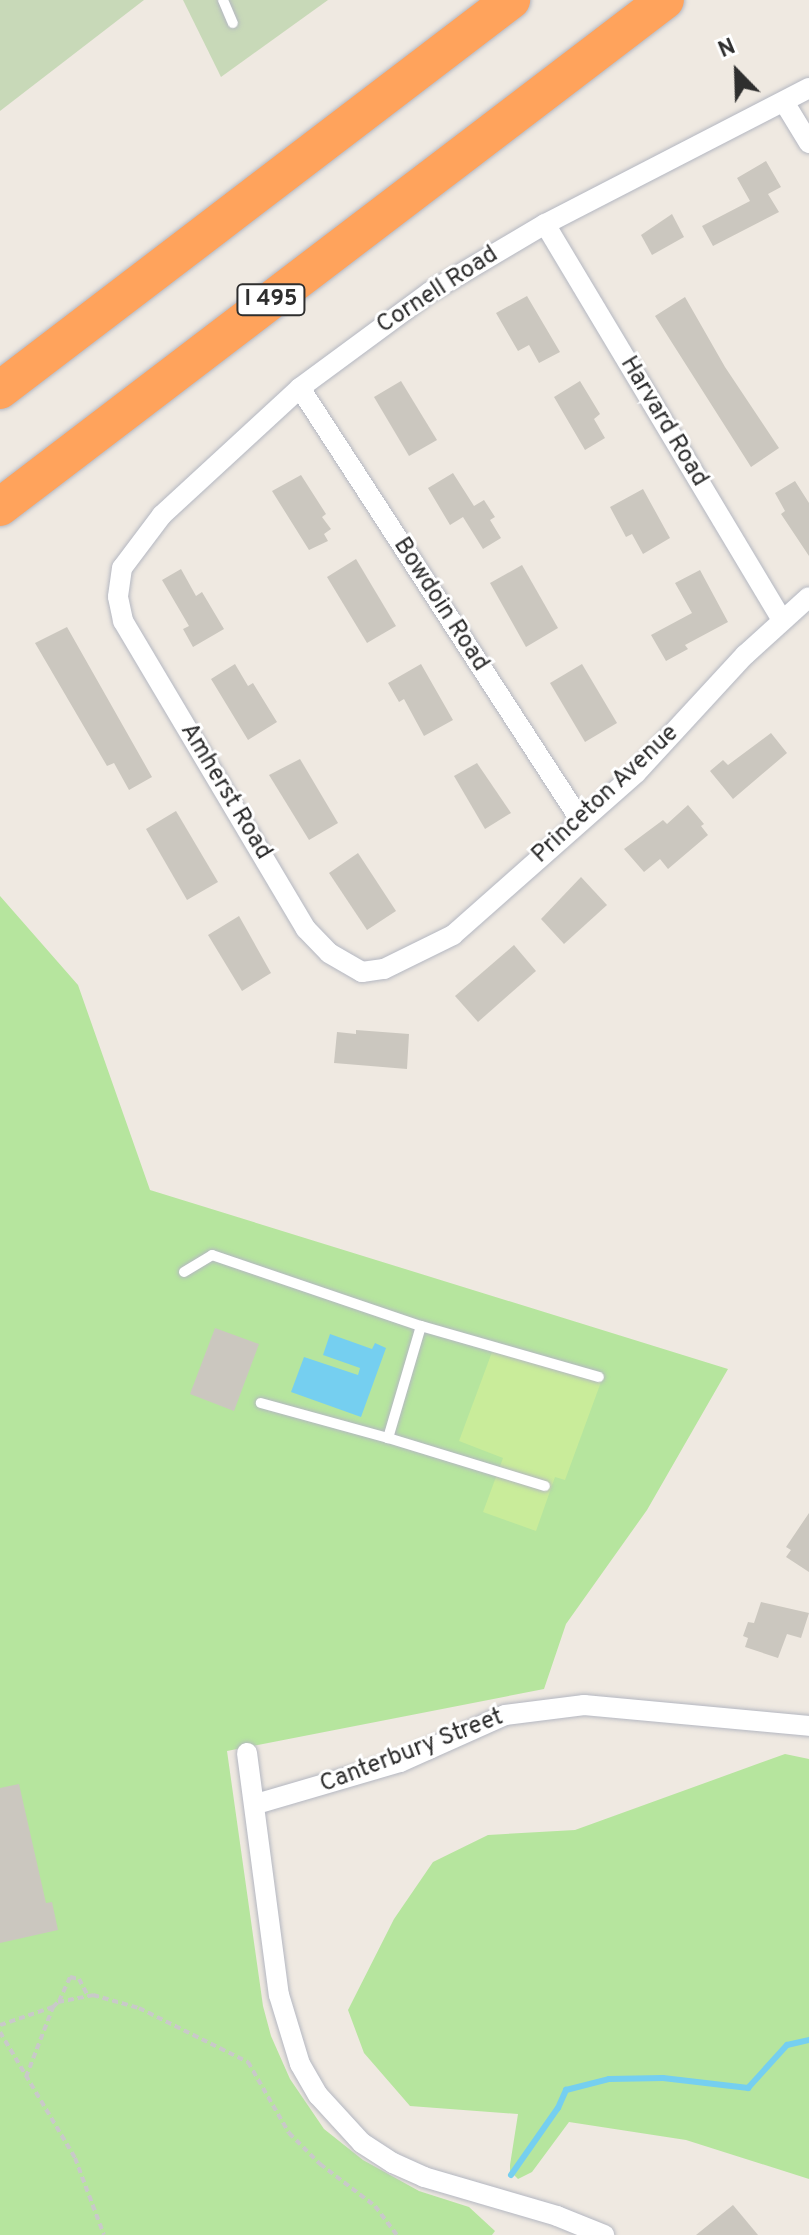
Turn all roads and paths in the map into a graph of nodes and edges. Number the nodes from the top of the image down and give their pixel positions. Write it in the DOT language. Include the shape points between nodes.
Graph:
graph roads {
  1 [pos="223,0"];
  2 [pos="511,0"];
  3 [pos="665,0"];
  4 [pos="233,23"];
  5 [pos="809,88"];
  6 [pos="784,102"];
  7 [pos="809,143"];
  8 [pos="545,224"];
  9 [pos="300,388"];
  10 [pos="0,390"];
  11 [pos="0,507"];
  12 [pos="122,568"];
  13 [pos="809,597"];
  14 [pos="781,619"];
  15 [pos="581,821"];
  16 [pos="384,969"];
  17 [pos="184,1272"];
  18 [pos="421,1326"];
  19 [pos="599,1377"];
  20 [pos="261,1403"];
  21 [pos="388,1438"];
  22 [pos="545,1486"];
  23 [pos="809,1726"];
  24 [pos="247,1753"];
  25 [pos="256,1804"];
  26 [pos="89,1995"];
  27 [pos="58,2002"];
  28 [pos="53,2007"];
  29 [pos="0,2025"];
  30 [pos="0,2032"];
  31 [pos="26,2077"];
  32 [pos="104,2235"];
  33 [pos="397,2235"];
  34 [pos="604,2235"];
  1 -- 4 [label="lane"];
  2 -- 10 [label="highway"];
  3 -- 11 [label="highway, I 495"];
  5 -- 6 [label="street, Cornell Road"];
  6 -- 7 [label="street"];
  6 -- 8 [label="street, Cornell Road"];
  8 -- 9 [label="street, Cornell Road" via="430,292"];
  8 -- 14 [label="street, Harvard Road"];
  9 -- 12 [label="street, Cornell Road" via="162,515"];
  9 -- 15 [label="street, Bowdoin Road"];
  12 -- 16 [label="street, Amherst Road" via="118,597 123,621 306,929 329,953 362,972"];
  13 -- 14 [label="street, Princeton Avenue"];
  14 -- 15 [label="street, Princeton Avenue" via="636,773"];
  15 -- 16 [label="street, Princeton Avenue" via="453,935"];
  17 -- 18 [label="lane" via="212,1255"];
  18 -- 19 [label="lane"];
  18 -- 21 [label="lane"];
  20 -- 21 [label="lane"];
  21 -- 22 [label="lane"];
  23 -- 25 [label="street, Canterbury Street" via="584,1705 505,1715 400,1762"];
  24 -- 25 [label="street"];
  25 -- 34 [label="street" via="272,1962 285,2019 300,2064 338,2120 362,2143 424,2177"];
  26 -- 27 [label="path"];
  26 -- 27 [label="path" via="79,1979 70,1977"];
  26 -- 33 [label="path" via="139,2008 248,2062 289,2133 375,2206"];
  27 -- 28 [label="path"];
  28 -- 29 [label="path"];
  28 -- 31 [label="path"];
  30 -- 31 [label="path"];
  31 -- 32 [label="path" via="75,2158"];
}
